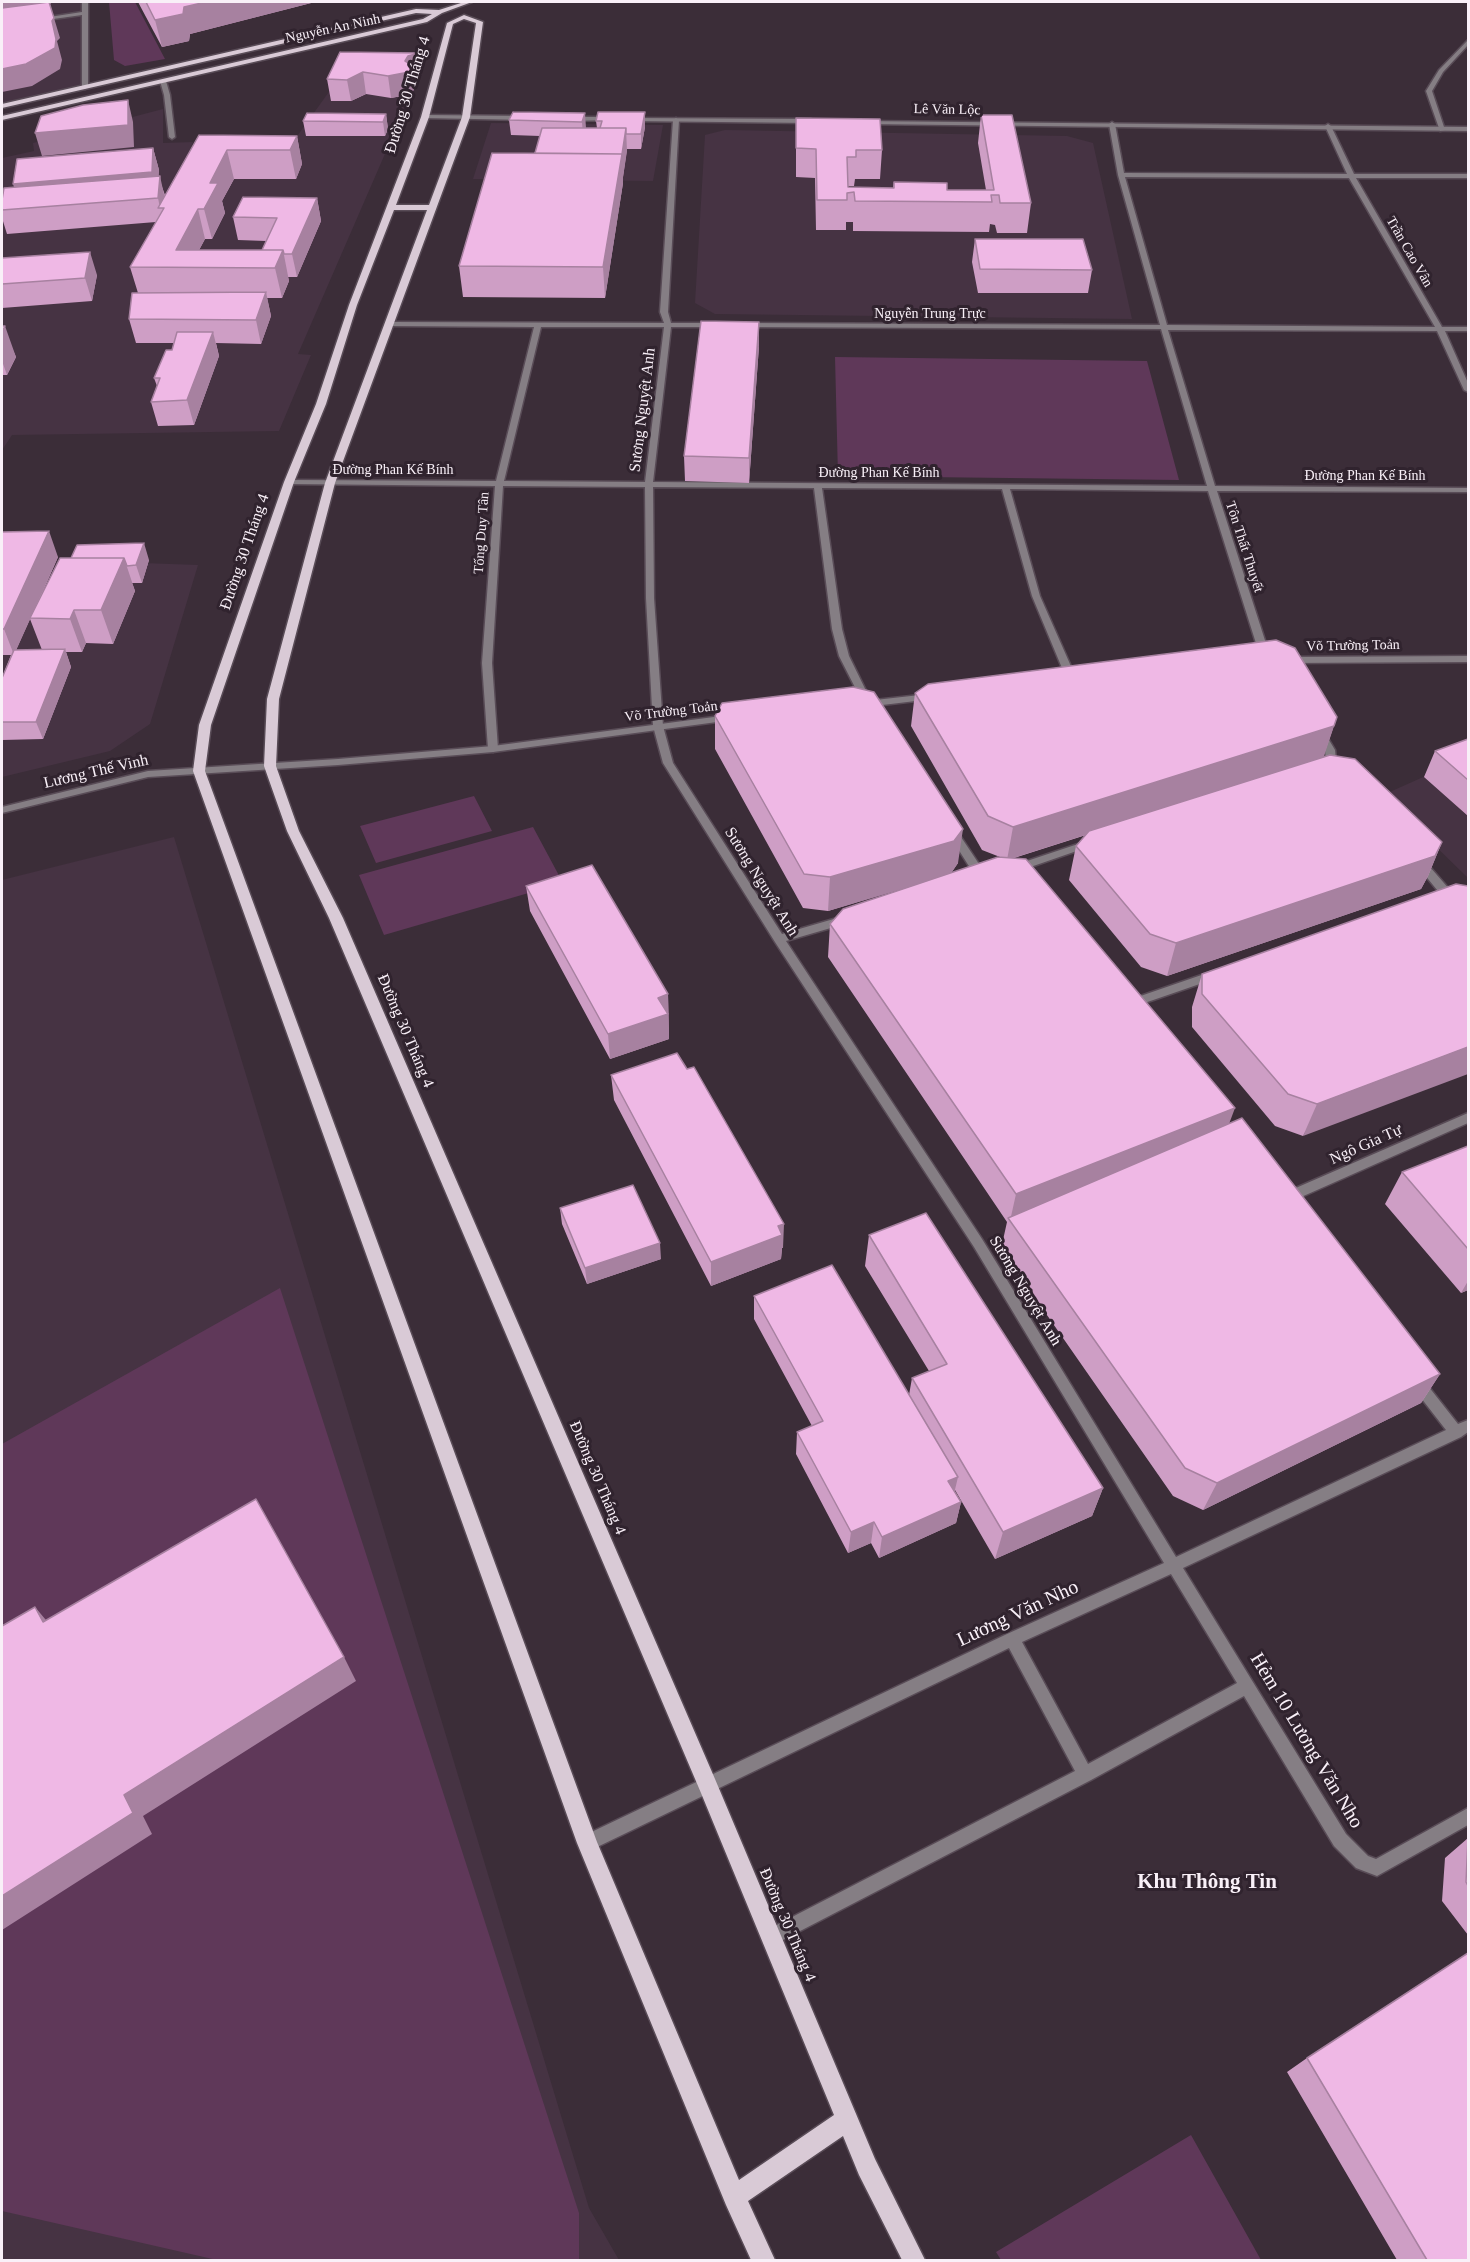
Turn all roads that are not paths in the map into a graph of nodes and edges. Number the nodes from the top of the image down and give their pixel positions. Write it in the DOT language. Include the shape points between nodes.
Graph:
graph roads {
  1 [pos="85,2"];
  2 [pos="469,2"];
  3 [pos="440,12"];
  4 [pos="459,12"];
  5 [pos="85,13"];
  6 [pos="33,20"];
  7 [pos="1468,42"];
  8 [pos="163,81"];
  9 [pos="85,87"];
  10 [pos="2,106"];
  11 [pos="425,117"];
  12 [pos="466,117"];
  13 [pos="2,118"];
  14 [pos="536,118"];
  15 [pos="560,118"];
  16 [pos="676,120"];
  17 [pos="815,121"];
  18 [pos="850,121"];
  19 [pos="1112,124"];
  20 [pos="1328,126"];
  21 [pos="1468,129"];
  22 [pos="1442,130"];
  23 [pos="172,136"];
  24 [pos="1121,175"];
  25 [pos="1351,175"];
  26 [pos="1468,176"];
  27 [pos="391,207"];
  28 [pos="434,208"];
  29 [pos="391,324"];
  30 [pos="538,324"];
  31 [pos="668,325"];
  32 [pos="724,325"];
  33 [pos="735,325"];
  34 [pos="1166,328"];
  35 [pos="1440,329"];
  36 [pos="1468,329"];
  37 [pos="1468,388"];
  38 [pos="289,482"];
  39 [pos="330,483"];
  40 [pos="499,484"];
  41 [pos="649,485"];
  42 [pos="818,486"];
  43 [pos="1005,487"];
  44 [pos="1211,488"];
  45 [pos="1468,490"];
  46 [pos="1468,659"];
  47 [pos="1255,662"];
  48 [pos="1270,664"];
  49 [pos="1083,680"];
  50 [pos="1072,681"];
  51 [pos="1061,683"];
  52 [pos="936,696"];
  53 [pos="867,704"];
  54 [pos="856,705"];
  55 [pos="874,713"];
  56 [pos="739,717"];
  57 [pos="1313,720"];
  58 [pos="658,726"];
  59 [pos="493,749"];
  60 [pos="270,766"];
  61 [pos="199,771"];
  62 [pos="1344,774"];
  63 [pos="2,810"];
  64 [pos="945,821"];
  65 [pos="1098,840"];
  66 [pos="1416,857"];
  67 [pos="1001,876"];
  68 [pos="972,883"];
  69 [pos="1468,913"];
  70 [pos="858,916"];
  71 [pos="779,939"];
  72 [pos="1224,971"];
  73 [pos="1124,1006"];
  74 [pos="1468,1118"];
  75 [pos="1277,1202"];
  76 [pos="1406,1368"];
  77 [pos="1462,1430"];
  78 [pos="1175,1565"];
  79 [pos="1012,1639"];
  80 [pos="1247,1686"];
  81 [pos="1085,1774"];
  82 [pos="708,1786"];
  83 [pos="1468,1816"];
  84 [pos="587,1843"];
  85 [pos="771,1937"];
  86 [pos="847,2120"];
  87 [pos="734,2197"];
  88 [pos="763,2260"];
  89 [pos="914,2260"];
  1 -- 5 [label="street"];
  2 -- 4 [label="main road, Đường 30 Tháng 4"];
  3 -- 4 [label="main road, Đường 30 Tháng 4"];
  3 -- 8 [label="main road, Nguyễn An Ninh" via="425,21"];
  3 -- 9 [label="main road, Nguyễn An Ninh" via="416,11"];
  4 -- 11 [label="main road, Đường 30 Tháng 4" via="450,23"];
  4 -- 12 [label="main road, Đường 30 Tháng 4" via="480,22"];
  5 -- 6 [label="street"];
  5 -- 9 [label="street"];
  7 -- 22 [label="street" via="1441,71 1429,91"];
  8 -- 13 [label="main road, Nguyễn An Ninh"];
  8 -- 23 [label="street"];
  9 -- 10 [label="main road, Nguyễn An Ninh"];
  11 -- 12 [label="street"];
  11 -- 27 [label="main road, Đường 30 Tháng 4"];
  12 -- 14 [label="street"];
  12 -- 28 [label="main road, Đường 30 Tháng 4"];
  15 -- 16 [label="street"];
  16 -- 17 [label="street"];
  16 -- 31 [label="street, Sương Nguyệt Anh" via="664,312"];
  18 -- 19 [label="street, Lê Văn Lộc"];
  19 -- 20 [label="street, Lê Văn Lộc"];
  19 -- 24 [label="street, Tôn Thất Thuyết"];
  20 -- 22 [label="street, Lê Văn Lộc"];
  20 -- 25 [label="street, Trần Cao Vân"];
  21 -- 22 [label="street, Lê Văn Lộc"];
  24 -- 25 [label="street"];
  24 -- 34 [label="street, Tôn Thất Thuyết"];
  25 -- 26 [label="street"];
  25 -- 35 [label="street, Trần Cao Vân"];
  27 -- 28 [label="main road"];
  27 -- 38 [label="main road, Đường 30 Tháng 4"];
  28 -- 29 [label="main road, Đường 30 Tháng 4"];
  29 -- 30 [label="street"];
  29 -- 39 [label="main road, Đường 30 Tháng 4"];
  30 -- 31 [label="street"];
  30 -- 40 [label="street, Tống Duy Tân"];
  31 -- 32 [label="street"];
  31 -- 41 [label="street, Sương Nguyệt Anh"];
  33 -- 34 [label="street, Nguyễn Trung Trực"];
  34 -- 35 [label="street, Nguyễn Trung Trực"];
  34 -- 44 [label="street, Tôn Thất Thuyết"];
  35 -- 36 [label="street, Nguyễn Trung Trực"];
  35 -- 37 [label="street, Trần Cao Vân"];
  38 -- 39 [label="street, Đường Phan Kế Bính"];
  38 -- 61 [label="main road, Đường 30 Tháng 4" via="206,725"];
  39 -- 40 [label="street, Đường Phan Kế Bính"];
  39 -- 60 [label="main road, Đường 30 Tháng 4" via="273,699"];
  40 -- 41 [label="street, Đường Phan Kế Bính"];
  40 -- 59 [label="street, Tống Duy Tân" via="487,663"];
  41 -- 42 [label="street, Đường Phan Kế Bính"];
  41 -- 58 [label="street, Sương Nguyệt Anh" via="650,598"];
  42 -- 43 [label="street, Đường Phan Kế Bính"];
  42 -- 53 [label="street" via="839,638"];
  43 -- 44 [label="street, Đường Phan Kế Bính"];
  43 -- 50 [label="street" via="1036,596"];
  44 -- 45 [label="street, Đường Phan Kế Bính"];
  44 -- 48 [label="street, Tôn Thất Thuyết"];
  46 -- 48 [label="street, Võ Trường Toản"];
  47 -- 48 [label="street, Võ Trường Toản"];
  49 -- 50 [label="street"];
  50 -- 51 [label="street"];
  52 -- 53 [label="street"];
  53 -- 54 [label="street"];
  53 -- 55 [label="street"];
  56 -- 58 [label="street, Võ Trường Toản"];
  57 -- 62 [label="street" via="1330,750 1327,762"];
  58 -- 59 [label="street, Võ Trường Toản"];
  58 -- 71 [label="street, Sương Nguyệt Anh" via="668,763"];
  59 -- 60 [label="street, Võ Trường Toản"];
  60 -- 61 [label="street, Võ Trường Toản"];
  60 -- 82 [label="main road, Đường 30 Tháng 4" via="292,831 336,918"];
  61 -- 63 [label="street, Lương Thế Vinh" via="147,774"];
  61 -- 84 [label="main road, Đường 30 Tháng 4"];
  64 -- 67 [label="street"];
  65 -- 67 [label="street"];
  66 -- 69 [label="street" via="1440,895"];
  67 -- 68 [label="street"];
  70 -- 71 [label="street"];
  71 -- 78 [label="street, Sương Nguyệt Anh" via="978,1243"];
  72 -- 73 [label="street"];
  74 -- 75 [label="street, Ngô Gia Tự"];
  76 -- 77 [label="street"];
  77 -- 78 [label="street, Lương Văn Nho"];
  78 -- 79 [label="street, Lương Văn Nho"];
  78 -- 80 [label="street, Hẻm 10 Lương Văn Nho"];
  79 -- 81 [label="street"];
  79 -- 82 [label="street, Lương Văn Nho"];
  80 -- 81 [label="street"];
  80 -- 83 [label="street, Hẻm 10 Lương Văn Nho" via="1340,1840 1362,1862 1377,1868"];
  81 -- 85 [label="street"];
  82 -- 84 [label="street, Lương Văn Nho"];
  82 -- 85 [label="main road, Đường 30 Tháng 4"];
  84 -- 87 [label="main road, Đường 30 Tháng 4"];
  85 -- 86 [label="main road, Đường 30 Tháng 4"];
  86 -- 87 [label="main road"];
  86 -- 89 [label="main road, Đường 30 Tháng 4"];
  87 -- 88 [label="main road, Đường 30 Tháng 4"];
}
